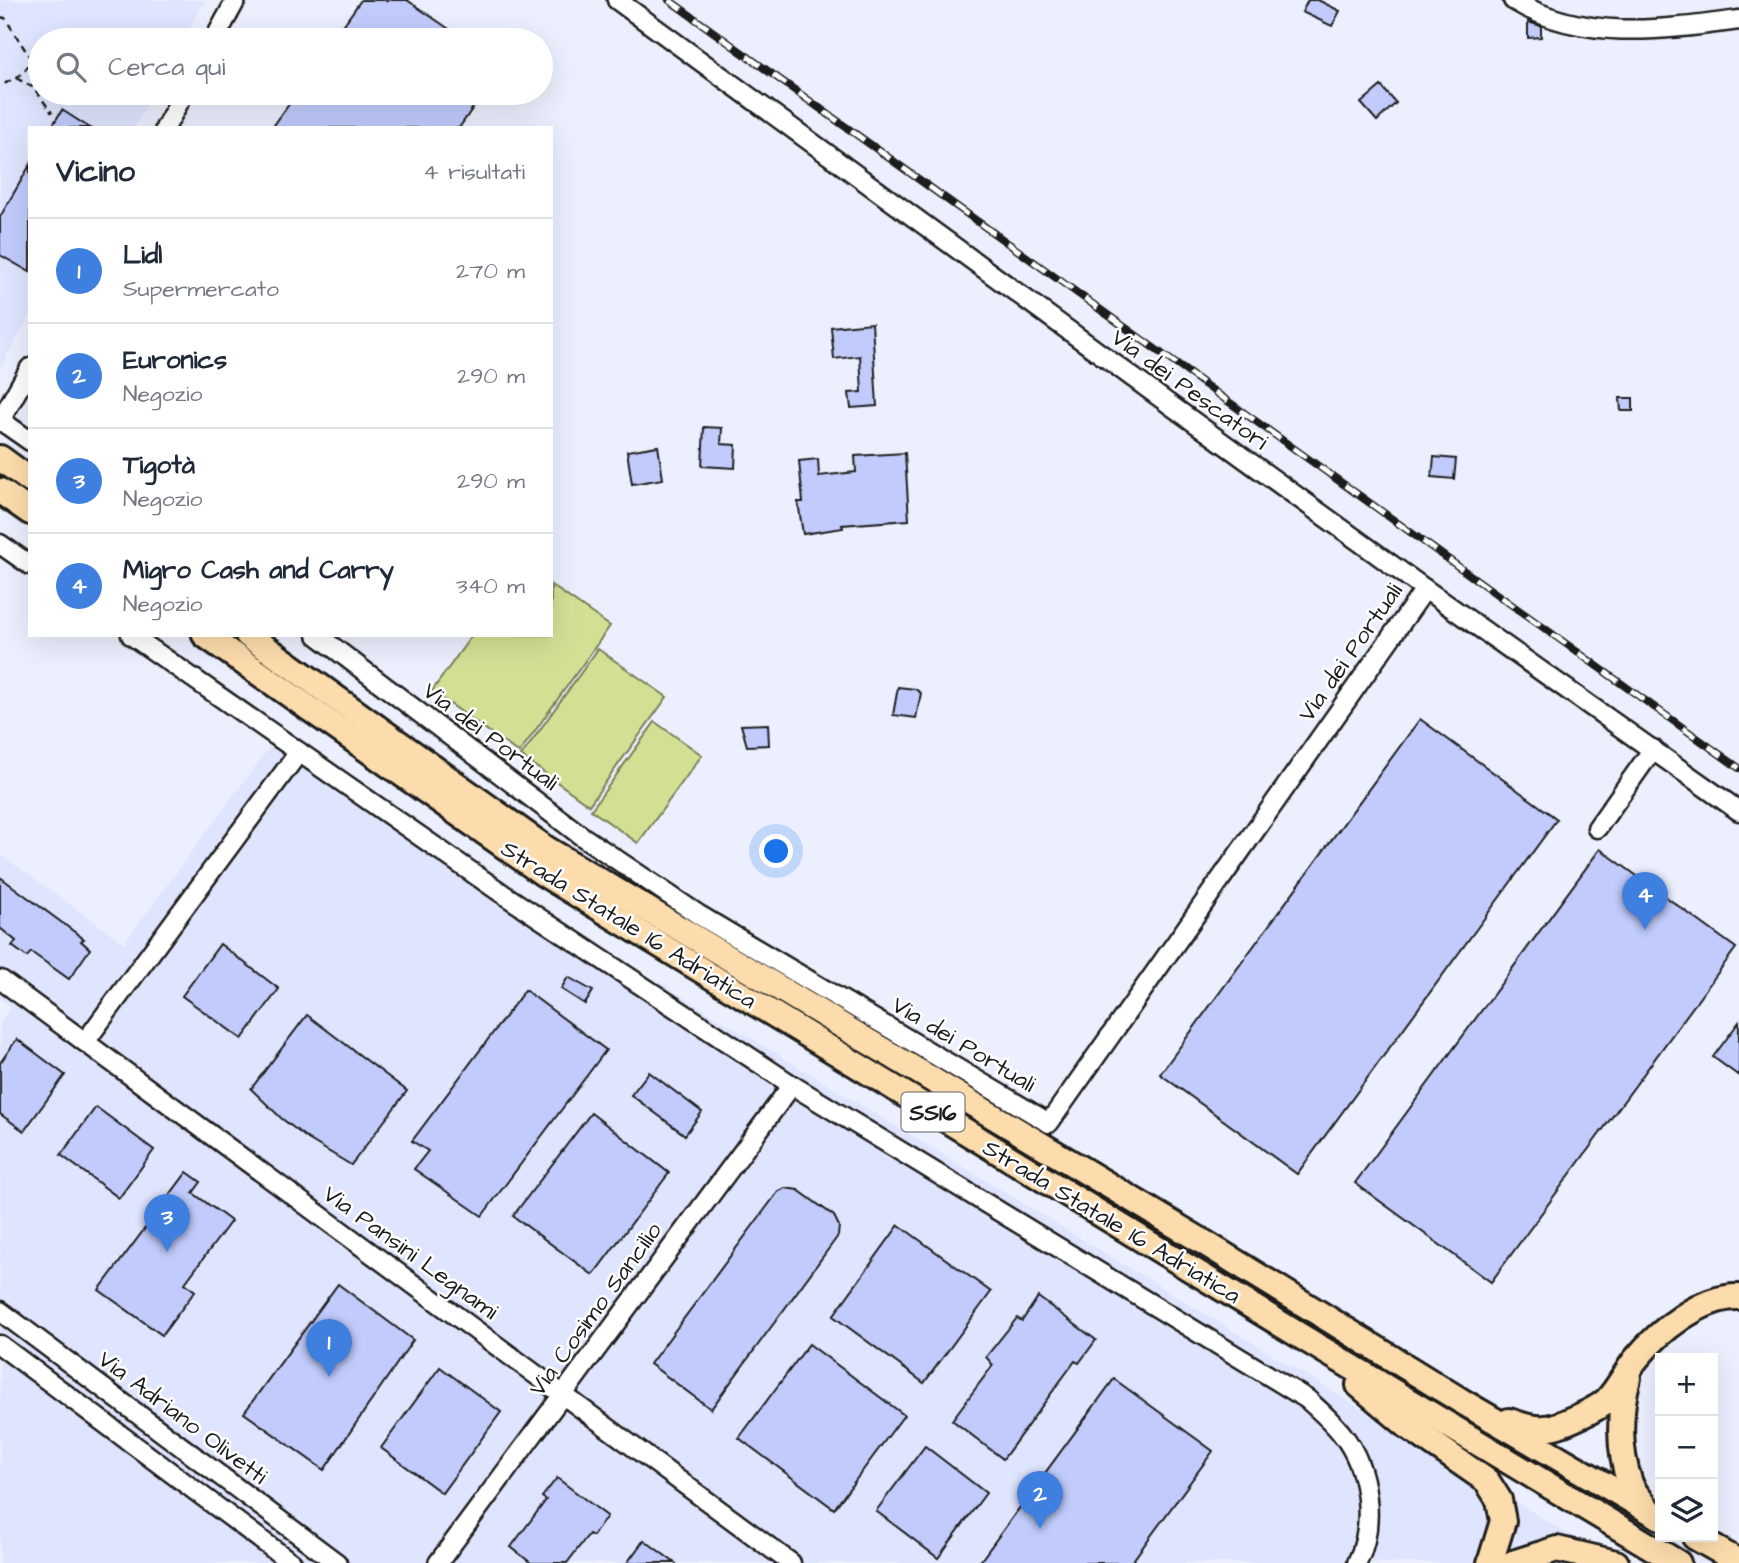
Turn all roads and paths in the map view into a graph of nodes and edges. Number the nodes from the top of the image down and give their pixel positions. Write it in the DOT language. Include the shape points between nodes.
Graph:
graph roads {
  1 [pos="236,0"];
  2 [pos="617,0"];
  3 [pos="1513,0"];
  4 [pos="0,17"];
  5 [pos="1739,20"];
  6 [pos="221,28"];
  7 [pos="28,54"];
  8 [pos="28,67"];
  9 [pos="16,78"];
  10 [pos="28,85"];
  11 [pos="0,86"];
  12 [pos="46,105"];
  13 [pos="177,105"];
  14 [pos="52,113"];
  15 [pos="165,126"];
  16 [pos="28,371"];
  17 [pos="0,420"];
  18 [pos="28,440"];
  19 [pos="0,458"];
  20 [pos="28,479"];
  21 [pos="0,491"];
  22 [pos="28,511"];
  23 [pos="0,544"];
  24 [pos="28,564"];
  25 [pos="1425,589"];
  26 [pos="134,637"];
  27 [pos="208,637"];
  28 [pos="251,637"];
  29 [pos="320,637"];
  30 [pos="1653,749"];
  31 [pos="299,752"];
  32 [pos="1739,811"];
  33 [pos="1597,828"];
  34 [pos="1,980"];
  35 [pos="85,1042"];
  36 [pos="792,1084"];
  37 [pos="1739,1297"];
  38 [pos="0,1311"];
  39 [pos="1302,1337"];
  40 [pos="0,1345"];
  41 [pos="1639,1356"];
  42 [pos="563,1395"];
  43 [pos="1463,1402"];
  44 [pos="1654,1513"];
  45 [pos="1704,1542"];
  46 [pos="1739,1562"];
  47 [pos="292,1563"];
  48 [pos="337,1563"];
  49 [pos="438,1563"];
  50 [pos="791,1563"];
  51 [pos="1357,1563"];
  52 [pos="1490,1563"];
  53 [pos="1513,1563"];
  54 [pos="1616,1563"];
  55 [pos="1678,1563"];
  1 -- 6 [label="street"];
  2 -- 25 [label="street, Via dei Pescatori"];
  3 -- 5 [label="street" via="1569,24 1622,30"];
  4 -- 7 [label="path"];
  8 -- 9 [label="path"];
  9 -- 10 [label="path"];
  9 -- 11 [label="path"];
  12 -- 14 [label="path"];
  13 -- 15 [label="street"];
  16 -- 17 [label="street"];
  17 -- 18 [label="street"];
  19 -- 20 [label="highway"];
  21 -- 22 [label="highway"];
  23 -- 24 [label="street"];
  25 -- 29 [label="street, Via dei Portuali" via="1049,1123 699,915 583,837"];
  25 -- 30 [label="street, Via dei Pescatori"];
  26 -- 31 [label="street"];
  27 -- 39 [label="highway, Strada Statale 16 Adriatica / SS16" via="544,874"];
  28 -- 43 [label="highway, Strada Statale 16 Adriatica / SS16" via="545,848"];
  30 -- 32 [label="street, Via dei Pescatori"];
  30 -- 33 [label="street"];
  31 -- 35 [label="street"];
  31 -- 36 [label="street" via="503,894"];
  34 -- 35 [label="street, Via Pansini Legnami"];
  35 -- 42 [label="street, Via Pansini Legnami"];
  36 -- 42 [label="street, Via Cosimo Sancilio"];
  36 -- 51 [label="street" via="1307,1399 1344,1435 1364,1480 1367,1527"];
  37 -- 41 [label="highway" via="1686,1313"];
  38 -- 48 [label="street, Via Adriano Olivetti"];
  39 -- 52 [label="highway" via="1409,1427 1487,1481 1499,1500 1503,1521"];
  39 -- 55 [label="highway, Strada Statale 16 Adriatica / SS16"];
  40 -- 47 [label="street"];
  41 -- 43 [label="highway" via="1607,1400 1548,1428 1523,1426"];
  41 -- 44 [label="highway" via="1621,1408 1623,1448 1631,1485"];
  42 -- 49 [label="street, Via Cosimo Sancilio"];
  42 -- 50 [label="street, Via Pansini Legnami"];
  43 -- 44 [label="highway, Strada Statale 16 Adriatica / SS16"];
  45 -- 46 [label="highway"];
  53 -- 54 [label="highway" via="1557,1549"];
}
